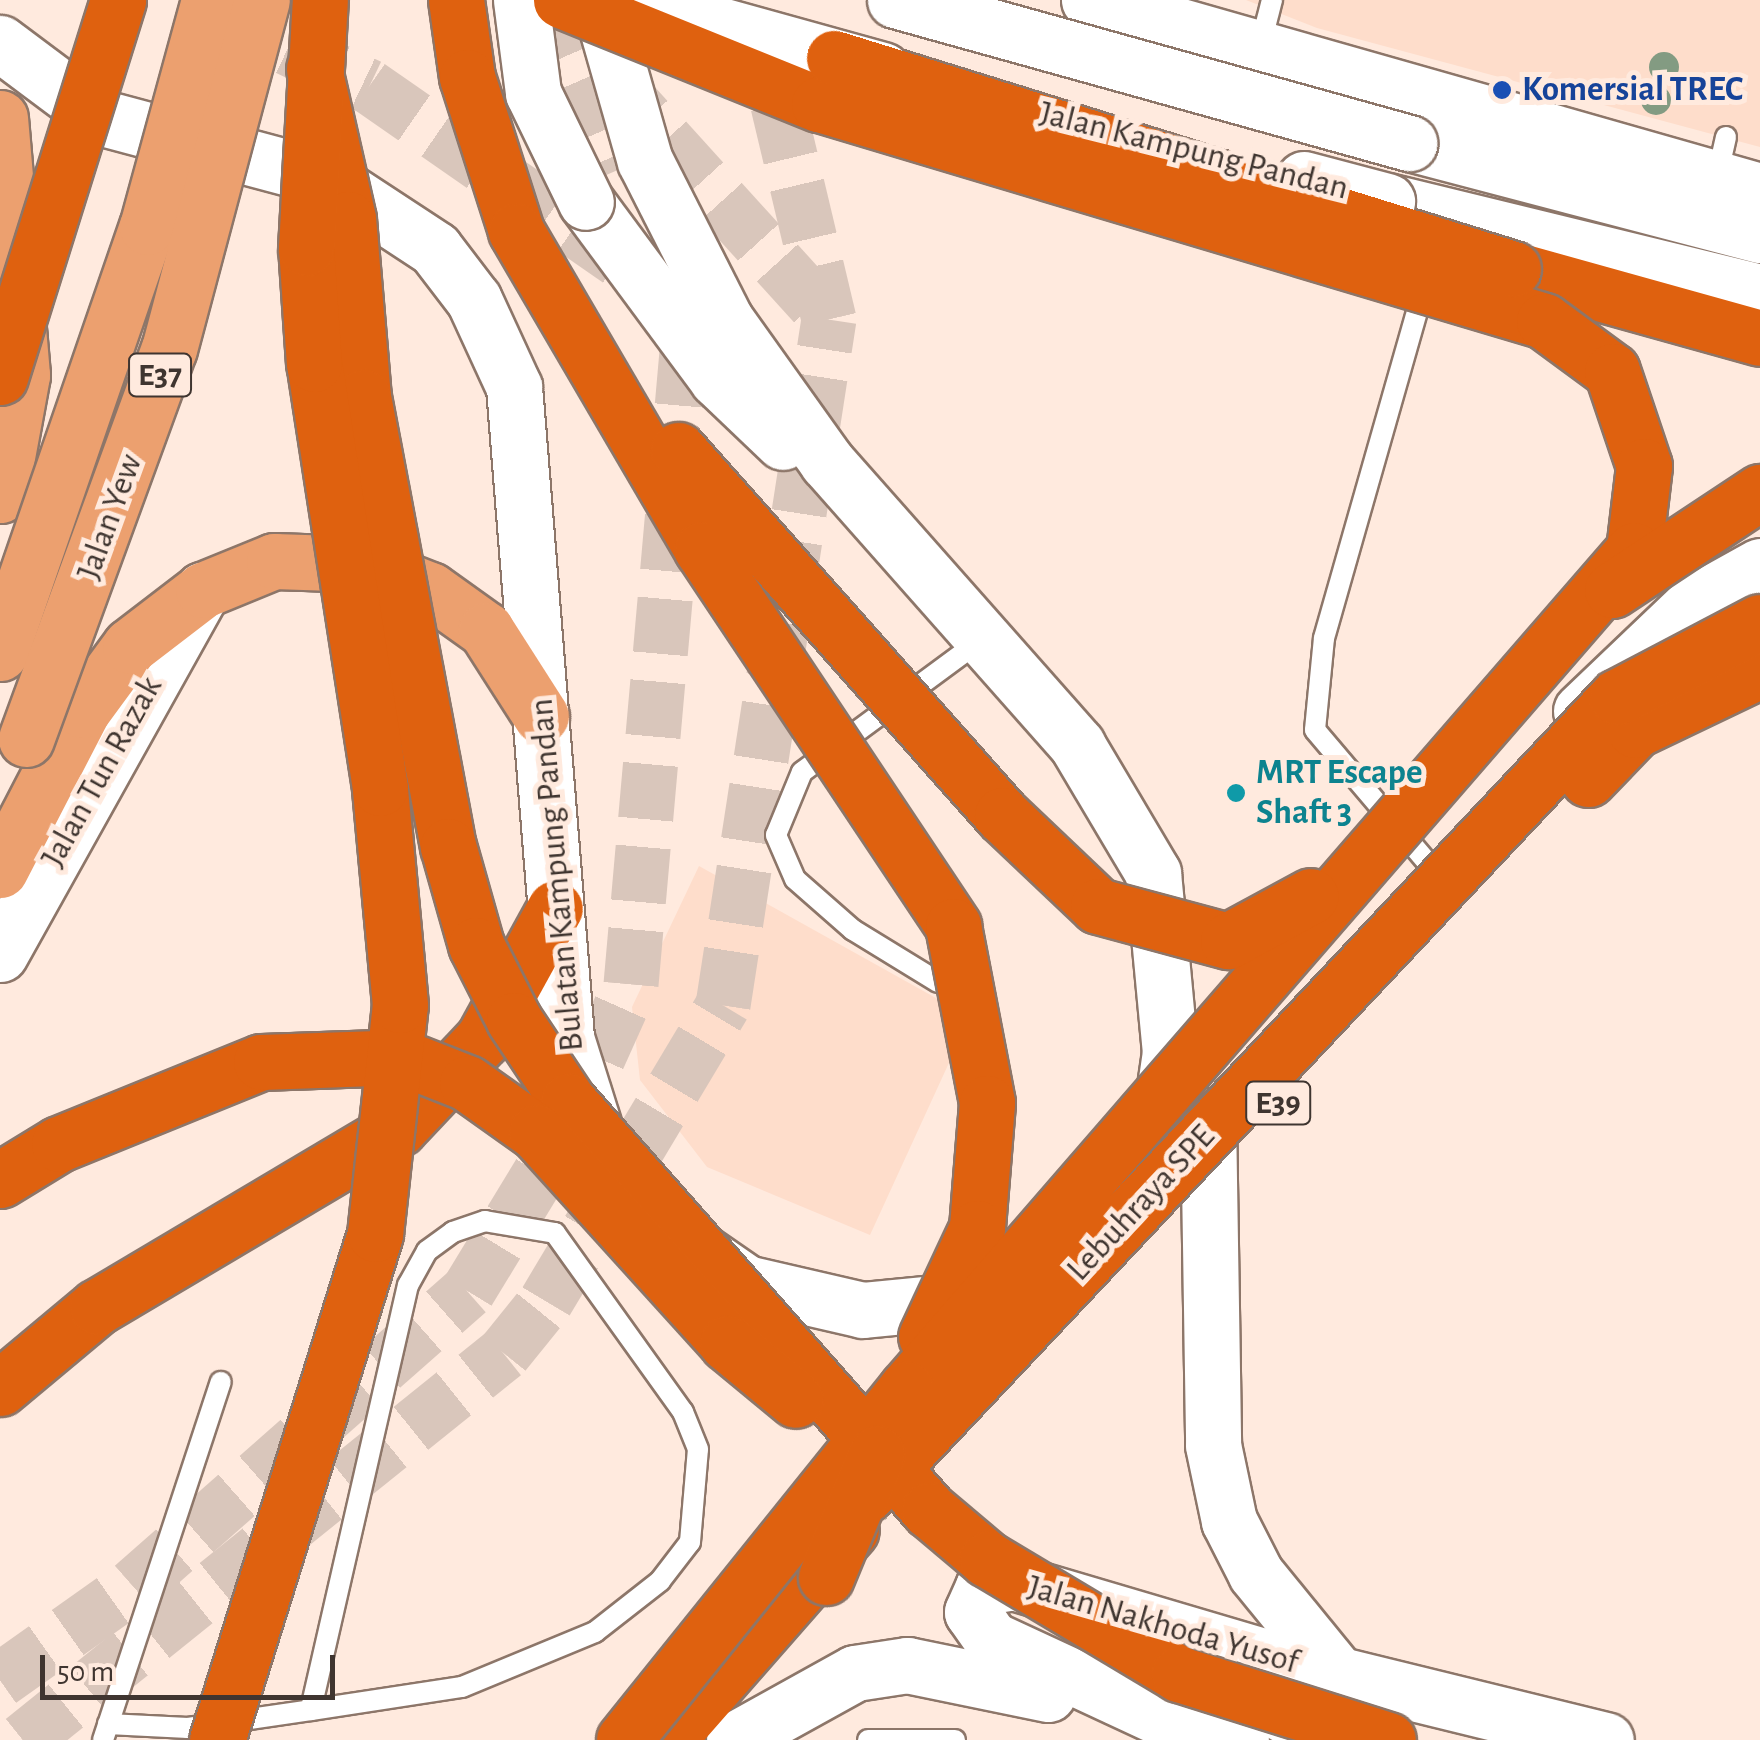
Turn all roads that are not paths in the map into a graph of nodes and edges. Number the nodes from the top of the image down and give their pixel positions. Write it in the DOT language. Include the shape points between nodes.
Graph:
graph roads {
  1 [pos="118,0"];
  2 [pos="209,0"];
  3 [pos="262,0"];
  4 [pos="320,0"];
  5 [pos="456,0"];
  6 [pos="521,0"];
  7 [pos="561,0"];
  8 [pos="599,0"];
  9 [pos="630,0"];
  10 [pos="895,0"];
  11 [pos="1090,0"];
  12 [pos="1272,0"];
  13 [pos="1198,18"];
  14 [pos="0,42"];
  15 [pos="1258,54"];
  16 [pos="834,58"];
  17 [pos="314,68"];
  18 [pos="0,118"];
  19 [pos="914,138"];
  20 [pos="1734,169"];
  21 [pos="516,231"];
  22 [pos="1760,235"];
  23 [pos="1430,266"];
  24 [pos="9,279"];
  25 [pos="1760,292"];
  26 [pos="1752,341"];
  27 [pos="0,377"];
  28 [pos="1760,492"];
  29 [pos="0,495"];
  30 [pos="1760,566"];
  31 [pos="203,590"];
  32 [pos="1760,622"];
  33 [pos="970,625"];
  34 [pos="0,653"];
  35 [pos="1760,670"];
  36 [pos="541,716"];
  37 [pos="0,795"];
  38 [pos="0,870"];
  39 [pos="1433,870"];
  40 [pos="556,908"];
  41 [pos="0,954"];
  42 [pos="938,982"];
  43 [pos="1208,1116"];
  44 [pos="0,1180"];
  45 [pos="1112,1223"];
  46 [pos="222,1382"];
  47 [pos="0,1388"];
  48 [pos="936,1517"];
  49 [pos="813,1584"];
  50 [pos="1336,1672"];
  51 [pos="1174,1698"];
  52 [pos="311,1710"];
  53 [pos="1526,1718"];
  54 [pos="106,1732"];
  55 [pos="217,1740"];
  56 [pos="624,1740"];
  57 [pos="636,1740"];
  58 [pos="667,1740"];
  59 [pos="681,1740"];
  60 [pos="734,1740"];
  61 [pos="868,1740"];
  62 [pos="955,1740"];
  63 [pos="1241,1740"];
  64 [pos="1292,1740"];
  65 [pos="1388,1740"];
  66 [pos="1474,1740"];
  67 [pos="1606,1740"];
  1 -- 27 [label="highway, bridge"];
  2 -- 34 [label="main road, Jalan Yew / E37, bridge" via="147,227"];
  3 -- 37 [label="main road, Jalan Yew / E37, bridge" via="168,349"];
  4 -- 17 [label="highway, bridge"];
  5 -- 21 [label="highway, bridge" via="466,77"];
  6 -- 33 [label="main road, bridge" via="533,92 586,202 717,379"];
  7 -- 56 [label="highway, bridge" via="820,104 1544,322 1612,371 1644,466 1634,550 906,1389"];
  8 -- 33 [label="main road, Bulatan Kampung Pandan" via="645,161 725,319 826,462"];
  9 -- 16 [label="main road, Jalan Kampung Pandan, bridge"];
  10 -- 22 [label="main road, Jalan Kampung Pandan, bridge"];
  11 -- 13 [label="main road"];
  12 -- 15 [label="lane"];
  13 -- 15 [label="main road"];
  14 -- 36 [label="main road, Bulatan Kampung Pandan" via="99,117 327,178 434,248 474,300 514,387"];
  15 -- 20 [label="main road"];
  16 -- 25 [label="main road, Jalan Kampung Pandan, bridge"];
  16 -- 26 [label="highway, bridge"];
  17 -- 48 [label="highway, bridge" via="348,219 362,397 476,945 568,1102"];
  17 -- 55 [label="highway, bridge" via="306,248 314,364 380,788 400,1005 375,1234"];
  18 -- 24 [label="main road"];
  19 -- 23 [label="lane"];
  21 -- 28 [label="highway, bridge" via="722,509 1002,815 1098,906 1228,941 1332,884 1632,568"];
  21 -- 49 [label="highway, bridge" via="702,549 953,926 987,1104 977,1228"];
  23 -- 26 [label="lane"];
  23 -- 39 [label="lane" via="1324,638 1315,730"];
  24 -- 29 [label="main road" via="22,376"];
  30 -- 39 [label="main road" via="1695,602 1615,674"];
  31 -- 36 [label="main road" via="274,561 362,564 430,590 486,630"];
  31 -- 38 [label="main road" via="130,646 83,710"];
  31 -- 41 [label="main road, Jalan Tun Razak"];
  32 -- 57 [label="highway, Lebuhraya SPE / E39, bridge" via="1616,696"];
  33 -- 42 [label="lane" via="802,772 776,835 794,879 853,930"];
  33 -- 45 [label="main road, Bulatan Kampung Pandan" via="1077,744 1153,873 1170,1052 1159,1128"];
  35 -- 49 [label="highway, Lebuhraya SPE / E39, bridge" via="1635,730"];
  36 -- 40 [label="main road, Bulatan Kampung Pandan"];
  39 -- 43 [label="main road"];
  40 -- 45 [label="main road, Bulatan Kampung Pandan" via="566,1038 596,1135 655,1220 746,1283 863,1310 976,1302 1044,1272"];
  40 -- 47 [label="highway" via="483,1039 398,1128 97,1307"];
  43 -- 45 [label="main road"];
  43 -- 50 [label="main road" via="1213,1446 1229,1522 1256,1574"];
  44 -- 48 [label="highway, bridge" via="59,1144 261,1062 401,1057 467,1083 536,1132 727,1343"];
  45 -- 49 [label="highway"];
  46 -- 54 [label="lane"];
  48 -- 51 [label="highway, bridge"];
  49 -- 58 [label="highway"];
  49 -- 59 [label="highway, Lebuhraya SPE / E39"];
  50 -- 51 [label="main road, Jalan Nakhoda Yusof" via="1013,1582 983,1587 972,1612 991,1639"];
  50 -- 53 [label="main road, Jalan Nakhoda Yusof"];
  51 -- 60 [label="main road" via="924,1666 855,1673"];
  51 -- 63 [label="main road, Jalan Nakhoda Yusof"];
  51 -- 64 [label="lane, bridge"];
  51 -- 65 [label="highway, bridge"];
  52 -- 52 [label="lane" via="408,1285 427,1251 454,1232 486,1221 556,1234 684,1412 700,1479 690,1542 660,1580 595,1632 522,1668 462,1687"];
  52 -- 54 [label="lane"];
  53 -- 66 [label="main road" via="1494,1724"];
  53 -- 67 [label="main road, Jalan Nakhoda Yusof"];
  61 -- 62 [label="lane"];
}
